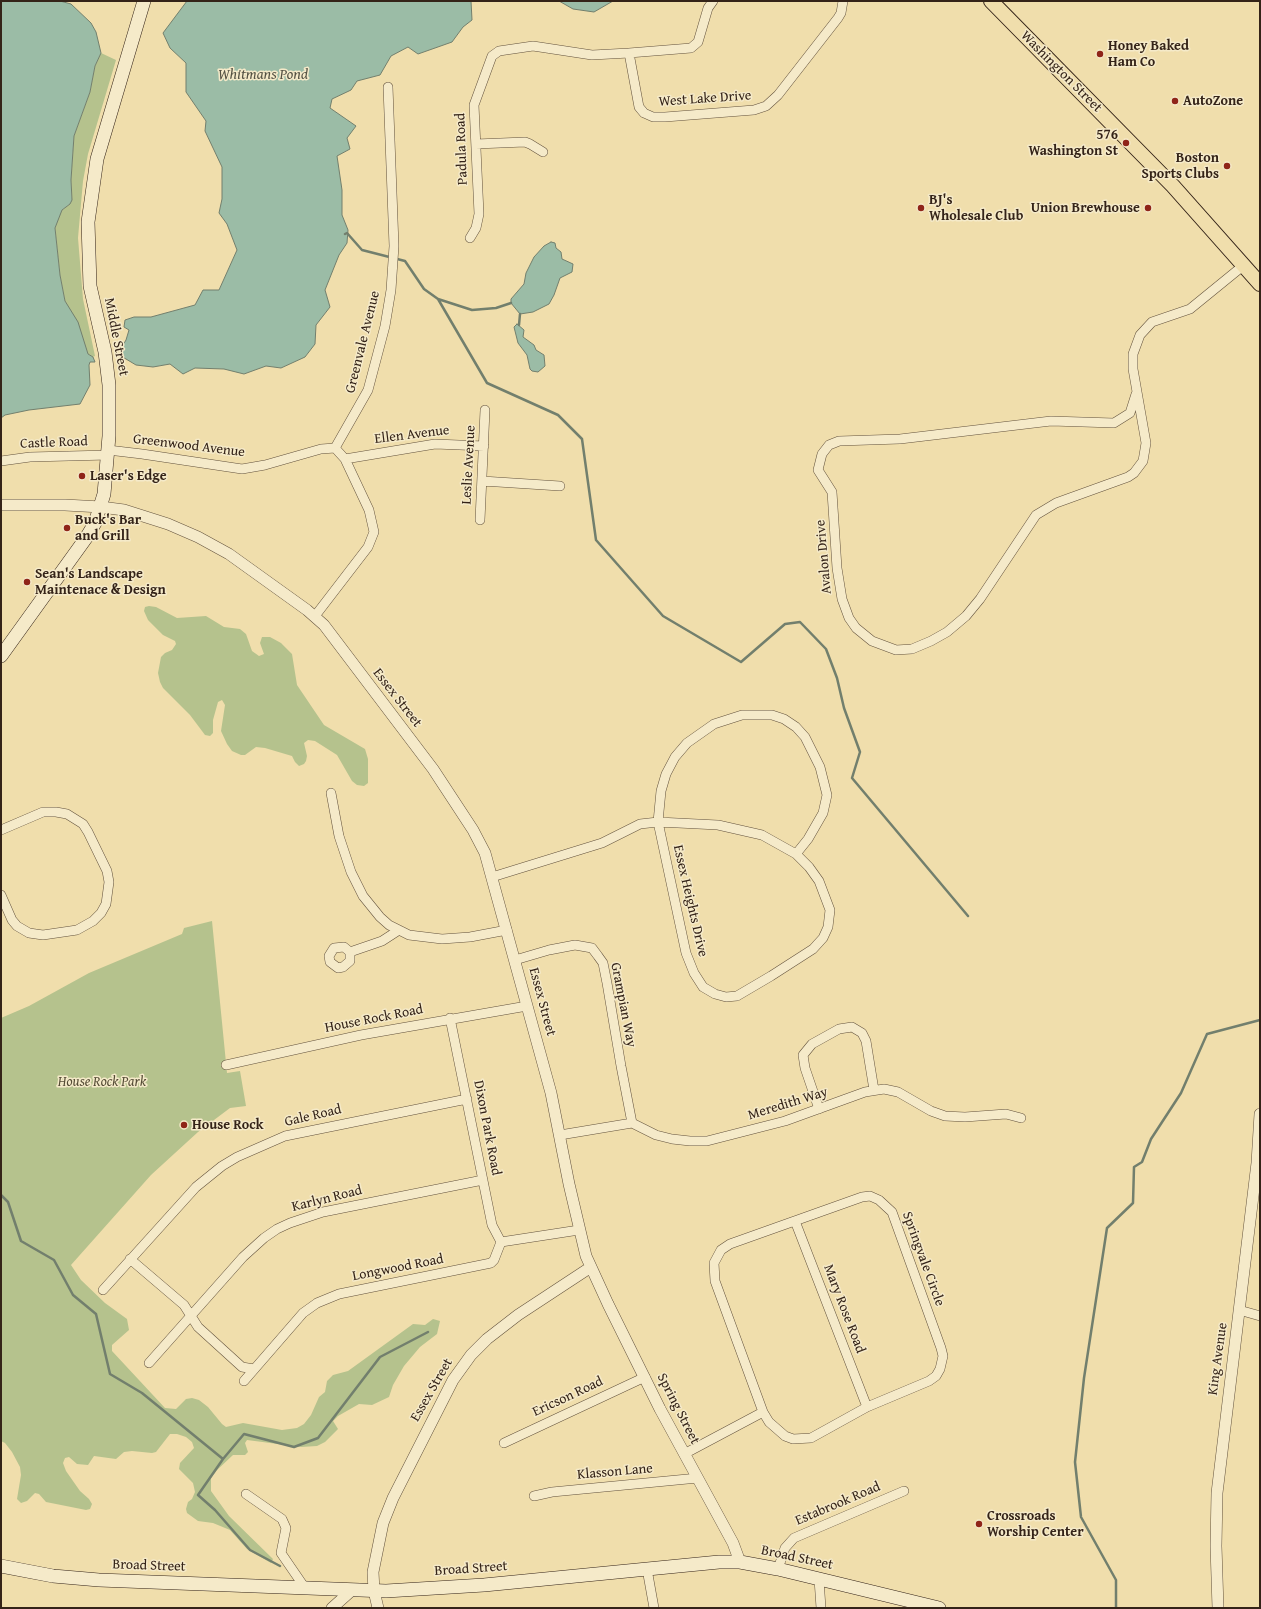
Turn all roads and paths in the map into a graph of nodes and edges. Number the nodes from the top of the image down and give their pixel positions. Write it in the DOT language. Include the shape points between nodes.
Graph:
graph roads {
  1 [pos="713,1"];
  2 [pos="843,1"];
  3 [pos="991,1"];
  4 [pos="143,2"];
  5 [pos="629,53"];
  6 [pos="388,86"];
  7 [pos="476,144"];
  8 [pos="543,152"];
  9 [pos="470,238"];
  10 [pos="1244,265"];
  11 [pos="1260,284"];
  12 [pos="1136,394"];
  13 [pos="485,410"];
  14 [pos="484,446"];
  15 [pos="335,448"];
  16 [pos="108,453"];
  17 [pos="345,459"];
  18 [pos="1,460"];
  19 [pos="482,481"];
  20 [pos="560,486"];
  21 [pos="1,505"];
  22 [pos="101,507"];
  23 [pos="480,520"];
  24 [pos="315,616"];
  25 [pos="2,653"];
  26 [pos="331,792"];
  27 [pos="658,822"];
  28 [pos="1,830"];
  29 [pos="796,854"];
  30 [pos="492,877"];
  31 [pos="1,895"];
  32 [pos="398,930"];
  33 [pos="507,930"];
  34 [pos="350,952"];
  35 [pos="515,960"];
  36 [pos="527,1006"];
  37 [pos="450,1018"];
  38 [pos="226,1065"];
  39 [pos="874,1090"];
  40 [pos="467,1099"];
  41 [pos="819,1110"];
  42 [pos="1260,1114"];
  43 [pos="1022,1118"];
  44 [pos="632,1123"];
  45 [pos="560,1135"];
  46 [pos="1258,1163"];
  47 [pos="483,1180"];
  48 [pos="795,1221"];
  49 [pos="579,1230"];
  50 [pos="501,1242"];
  51 [pos="130,1259"];
  52 [pos="591,1267"];
  53 [pos="103,1290"];
  54 [pos="1239,1310"];
  55 [pos="190,1316"];
  56 [pos="1260,1316"];
  57 [pos="150,1363"];
  58 [pos="254,1369"];
  59 [pos="644,1377"];
  60 [pos="244,1381"];
  61 [pos="867,1408"];
  62 [pos="763,1412"];
  63 [pos="504,1443"];
  64 [pos="684,1454"];
  65 [pos="698,1478"];
  66 [pos="904,1491"];
  67 [pos="246,1494"];
  68 [pos="534,1496"];
  69 [pos="740,1562"];
  70 [pos="1,1566"];
  71 [pos="647,1569"];
  72 [pos="778,1569"];
  73 [pos="819,1579"];
  74 [pos="305,1588"];
  75 [pos="351,1591"];
  76 [pos="374,1591"];
  77 [pos="332,1608"];
  78 [pos="378,1608"];
  79 [pos="654,1608"];
  80 [pos="821,1608"];
  81 [pos="939,1608"];
  82 [pos="1218,1608"];
  1 -- 5 [label="street" via="708,8 698,42 692,48"];
  2 -- 5 [label="street, West Lake Drive" via="838,18 778,95 760,109 665,117 648,116 639,107"];
  3 -- 10 [label="main road, Washington Street" via="1134,145"];
  4 -- 16 [label="main road, Middle Street" via="97,159 88,222 90,286 109,385"];
  5 -- 7 [label="street, Padula Road" via="592,55 533,46 499,51 492,56 476,99"];
  6 -- 15 [label="street, Greenvale Avenue" via="394,258 388,308 368,390"];
  7 -- 8 [label="street" via="525,142"];
  7 -- 9 [label="street, Padula Road" via="479,214 476,228"];
  10 -- 11 [label="main road, Washington Street"];
  10 -- 12 [label="street, Avalon Drive" via="1190,309 1160,318 1145,328 1137,342 1132,360"];
  12 -- 12 [label="street, Avalon Drive" via="1146,443 1139,468 1128,477 1044,508 1036,515 980,599 966,616 947,632 920,647 904,650 880,645 856,628 842,599 837,568 832,492 818,470 822,454 829,445 839,441 900,440 1051,421 1114,423 1120,422 1130,413"];
  13 -- 14 [label="street, Leslie Avenue"];
  14 -- 17 [label="street, Ellen Avenue" via="435,444"];
  14 -- 19 [label="street, Leslie Avenue"];
  15 -- 16 [label="street, Greenwood Avenue" via="321,449 242,469 138,453"];
  15 -- 17 [label="street"];
  16 -- 18 [label="street, Castle Road"];
  16 -- 22 [label="main road, Middle Street"];
  17 -- 24 [label="street" via="372,518 373,537"];
  19 -- 20 [label="street"];
  19 -- 23 [label="street, Leslie Avenue"];
  21 -- 22 [label="street, Essex Street"];
  22 -- 24 [label="street, Essex Street" via="140,514 207,541 245,564"];
  22 -- 25 [label="main road, Middle Street" via="86,538"];
  24 -- 30 [label="street, Essex Street" via="454,799 480,841"];
  26 -- 32 [label="street" via="345,856 356,885 380,917"];
  27 -- 29 [label="street, Essex Heights Drive" via="718,825 739,829 762,836"];
  27 -- 29 [label="street" via="660,791 666,774 675,757 687,743 724,719 742,715 772,715 796,727 805,737 820,768 826,788 823,813"];
  27 -- 29 [label="street, Essex Heights Drive" via="686,953 703,987 726,997 737,996 771,976 813,949 823,938 829,922 828,903 819,881"];
  27 -- 30 [label="street, Essex Heights Drive" via="640,824 602,843"];
  28 -- 31 [label="street" via="47,812 67,814 79,821 88,832 107,872 109,882 106,904 93,921 77,930 43,935 29,933 17,926"];
  30 -- 33 [label="street, Essex Street"];
  32 -- 33 [label="street" via="420,938 442,939"];
  32 -- 34 [label="street" via="382,941"];
  33 -- 35 [label="street, Essex Street"];
  35 -- 36 [label="street, Essex Street"];
  35 -- 44 [label="street, Grampian Way" via="574,945 592,948 598,956 603,963"];
  36 -- 37 [label="street, House Rock Road"];
  36 -- 45 [label="street, Essex Street"];
  37 -- 38 [label="street, House Rock Road"];
  37 -- 40 [label="street, Dixon Park Road"];
  39 -- 41 [label="street, Meredith Way"];
  39 -- 41 [label="street" via="864,1037 859,1030 852,1027 839,1029 812,1044 803,1055 804,1068"];
  39 -- 43 [label="street, Meredith Way" via="898,1092 930,1111 945,1116 1006,1114"];
  40 -- 47 [label="street, Dixon Park Road"];
  40 -- 51 [label="street, Gale Road" via="303,1132 258,1147 222,1166 196,1187"];
  41 -- 44 [label="street, Meredith Way" via="707,1141 672,1139 656,1135"];
  42 -- 46 [label="street, King Avenue"];
  44 -- 45 [label="street"];
  45 -- 49 [label="street, Essex Street"];
  46 -- 54 [label="street, King Avenue"];
  47 -- 50 [label="street, Dixon Park Road" via="492,1224"];
  47 -- 55 [label="street, Karlyn Road" via="324,1212 290,1223 254,1246"];
  48 -- 61 [label="street, Mary Rose Road"];
  48 -- 61 [label="street, Springvale Circle" via="870,1196 879,1200 892,1212 943,1356 936,1376 929,1381"];
  48 -- 62 [label="street, Springvale Circle" via="730,1244 721,1250 714,1263 715,1281"];
  49 -- 50 [label="street"];
  49 -- 52 [label="street, Essex Street"];
  50 -- 58 [label="street, Longwood Road" via="491,1263 338,1294 317,1302 303,1313"];
  51 -- 53 [label="street, Gale Road"];
  51 -- 55 [label="street" via="184,1305"];
  52 -- 59 [label="street, Spring Street"];
  52 -- 76 [label="street, Essex Street" via="518,1315 487,1339 470,1355 453,1380 388,1510 376,1552"];
  54 -- 56 [label="street"];
  54 -- 82 [label="street, King Avenue" via="1217,1493"];
  55 -- 57 [label="street, Karlyn Road"];
  55 -- 58 [label="street" via="198,1327 242,1367"];
  58 -- 60 [label="street, Longwood Road"];
  59 -- 63 [label="street, Ericson Road"];
  59 -- 64 [label="street, Spring Street"];
  61 -- 62 [label="street, Springvale Circle" via="811,1438 802,1439 785,1436 769,1422"];
  62 -- 64 [label="street"];
  64 -- 65 [label="street, Spring Street"];
  65 -- 68 [label="street, Klasson Lane" via="552,1492"];
  65 -- 69 [label="street, Spring Street" via="733,1543"];
  66 -- 72 [label="street, Estabrook Road" via="794,1538 786,1548"];
  67 -- 74 [label="street" via="282,1519 286,1528 281,1553"];
  69 -- 71 [label="main road, Broad Street"];
  69 -- 72 [label="main road, Broad Street"];
  70 -- 74 [label="main road, Broad Street" via="66,1578"];
  71 -- 76 [label="main road, Broad Street" via="484,1585"];
  71 -- 79 [label="street"];
  72 -- 73 [label="main road, Broad Street"];
  73 -- 80 [label="street"];
  73 -- 81 [label="main road, Broad Street"];
  74 -- 75 [label="main road, Broad Street"];
  75 -- 76 [label="main road, Broad Street"];
  75 -- 77 [label="street"];
  76 -- 78 [label="street, Essex Street"];
}
